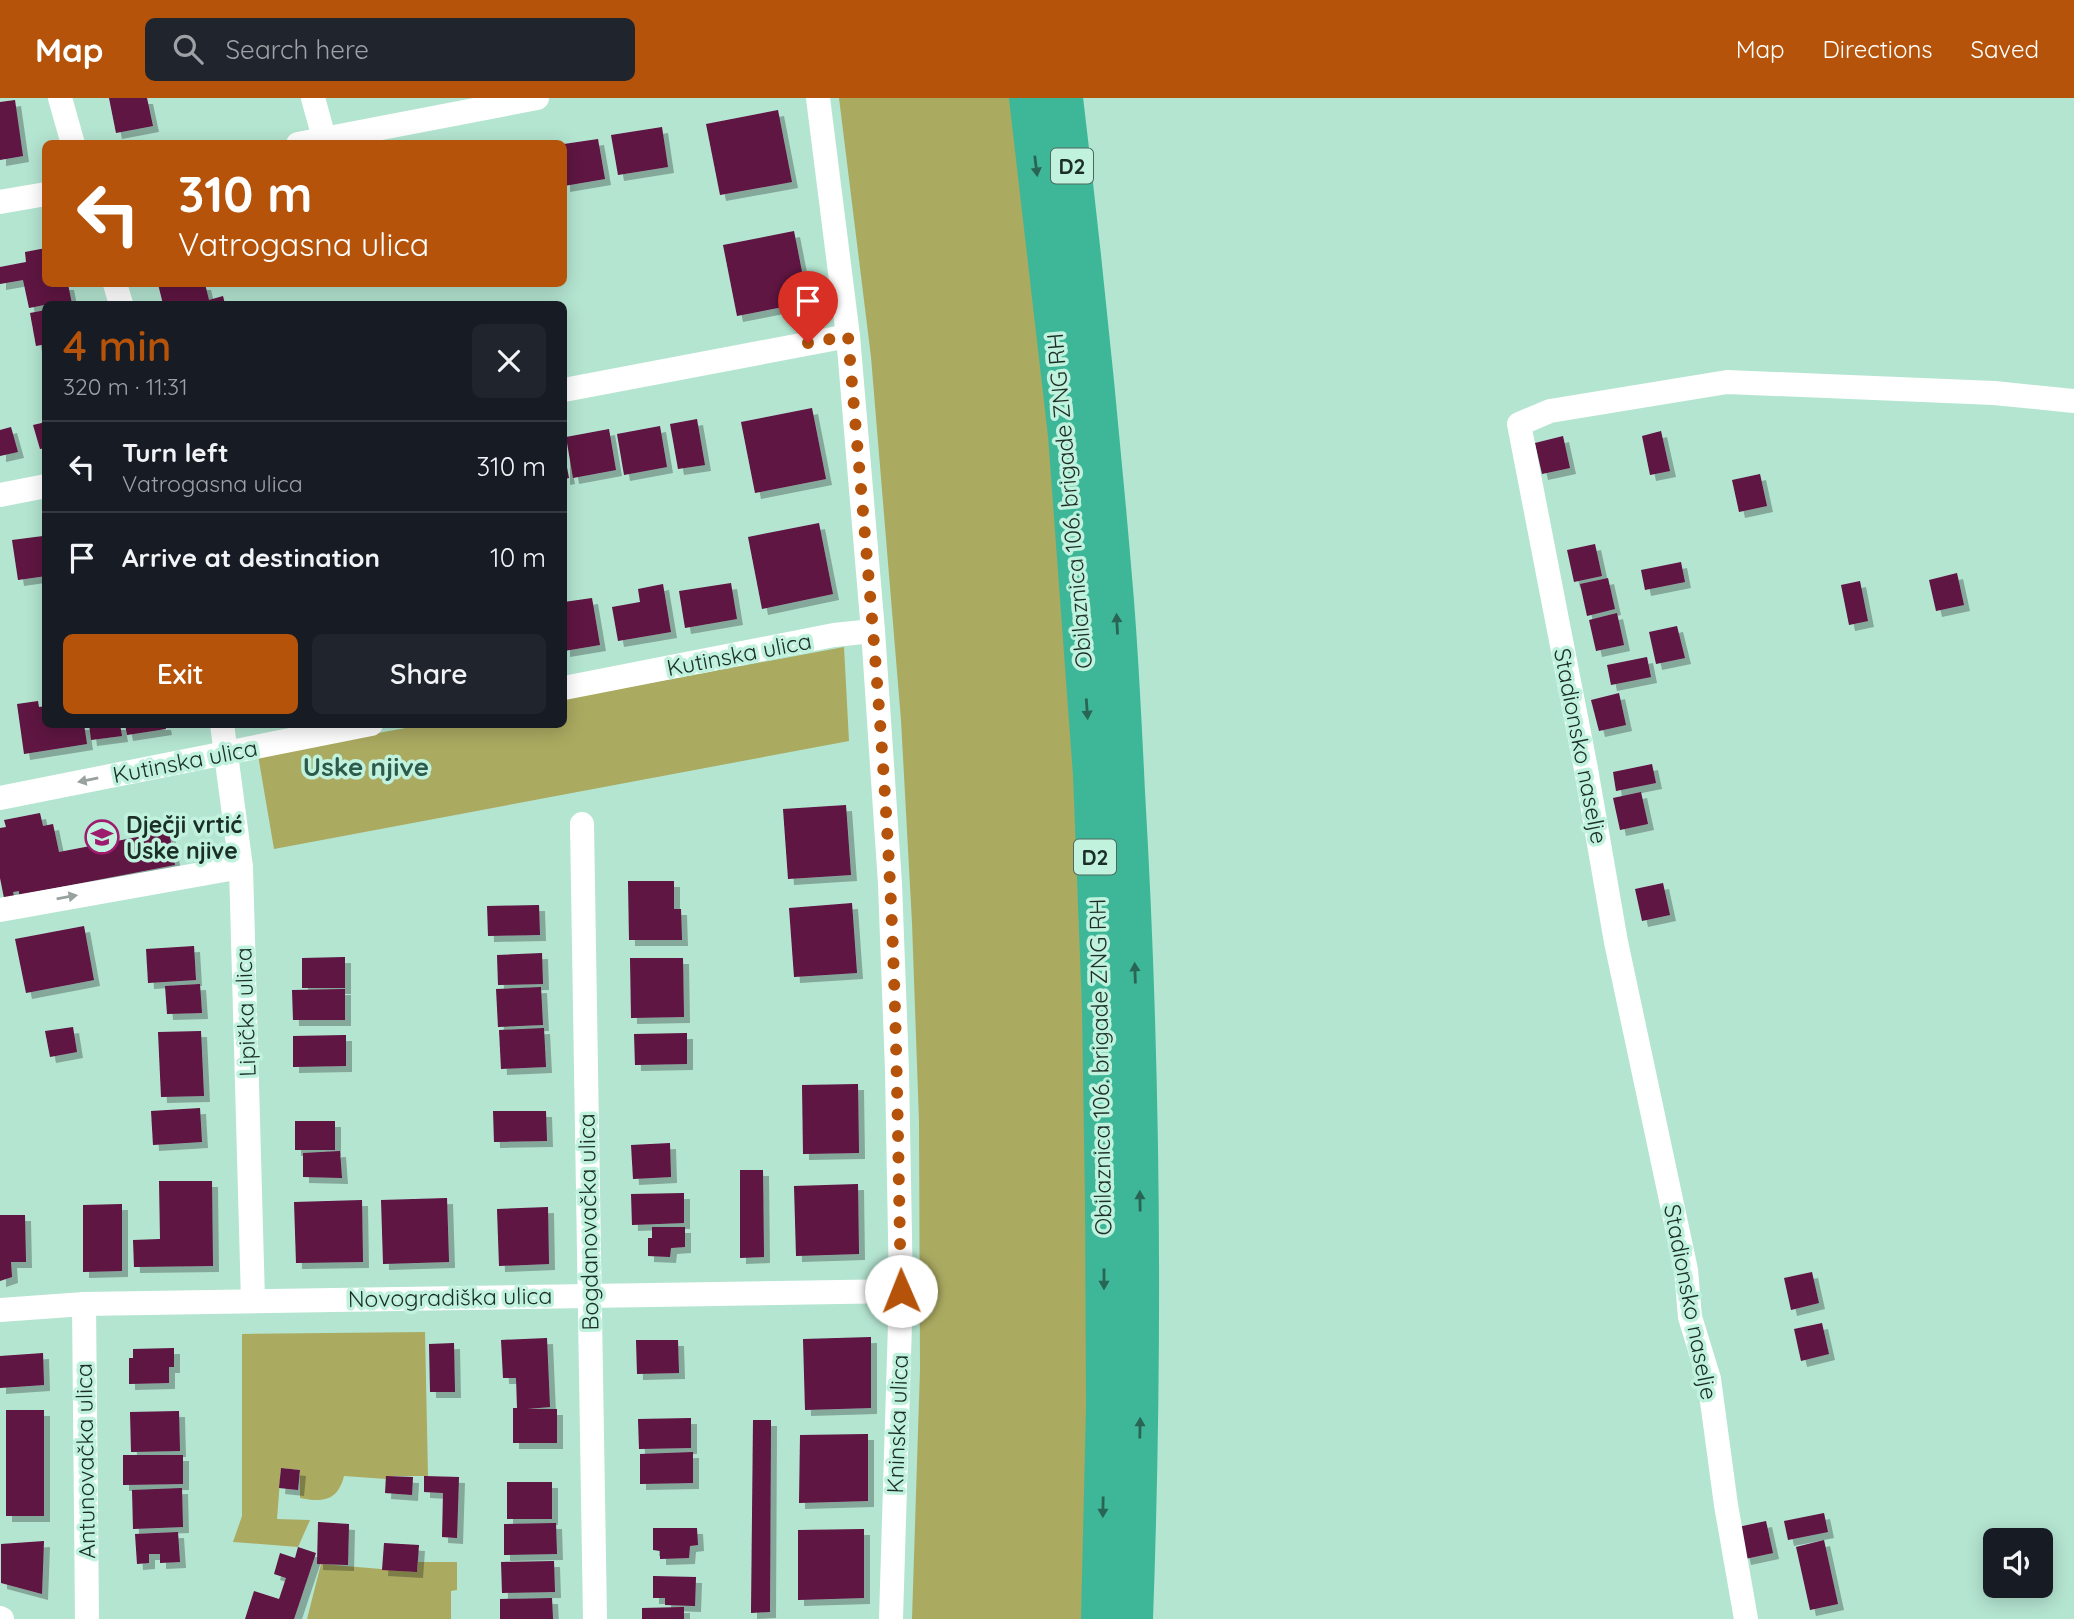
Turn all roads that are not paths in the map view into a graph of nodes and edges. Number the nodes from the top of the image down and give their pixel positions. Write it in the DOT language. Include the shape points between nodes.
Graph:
graph roads {
  1 [pos="60,98"];
  2 [pos="313,98"];
  3 [pos="537,98"];
  4 [pos="818,98"];
  5 [pos="1028,98"];
  6 [pos="1065,98"];
  7 [pos="324,138"];
  8 [pos="72,140"];
  9 [pos="315,140"];
  10 [pos="42,195"];
  11 [pos="0,202"];
  12 [pos="848,336"];
  13 [pos="567,389"];
  14 [pos="2074,401"];
  15 [pos="42,487"];
  16 [pos="0,495"];
  17 [pos="873,631"];
  18 [pos="567,687"];
  19 [pos="223,728"];
  20 [pos="350,728"];
  21 [pos="226,752"];
  22 [pos="0,798"];
  23 [pos="583,824"];
  24 [pos="241,867"];
  25 [pos="0,910"];
  26 [pos="901,1291"];
  27 [pos="589,1295"];
  28 [pos="253,1301"];
  29 [pos="84,1304"];
  30 [pos="0,1310"];
  31 [pos="87,1619"];
  32 [pos="595,1619"];
  33 [pos="891,1619"];
  34 [pos="1100,1619"];
  35 [pos="1134,1619"];
  36 [pos="1746,1619"];
  1 -- 8 [label="street"];
  2 -- 7 [label="street"];
  3 -- 7 [label="street"];
  4 -- 12 [label="street, Kninska ulica"];
  5 -- 34 [label="highway, Obilaznica 106. brigade ZNG RH / D2, one-way" via="1067,435 1092,775 1104,1204"];
  35 -- 6 [label="highway, Obilaznica 106. brigade ZNG RH / D2, one-way" via="1140,1247 1133,909 1115,603"];
  7 -- 9 [label="street"];
  10 -- 11 [label="street"];
  12 -- 13 [label="street"];
  12 -- 17 [label="street, Kninska ulica"];
  14 -- 36 [label="street, Stadionsko naselje" via="1994,393 1727,382 1550,411 1519,424 1616,943 1686,1270 1690,1317 1709,1379"];
  15 -- 16 [label="street"];
  17 -- 18 [label="street, Kutinska ulica"];
  17 -- 26 [label="street, Kninska ulica" via="890,884"];
  19 -- 21 [label="street, Lipička ulica"];
  20 -- 21 [label="street, Kutinska ulica"];
  21 -- 22 [label="street, Kutinska ulica, one-way"];
  21 -- 24 [label="street, Lipička ulica"];
  23 -- 27 [label="street, Bogdanovačka ulica"];
  25 -- 24 [label="street, one-way"];
  24 -- 28 [label="street, Lipička ulica"];
  26 -- 27 [label="street, Novogradiška ulica"];
  26 -- 33 [label="street, Kninska ulica"];
  27 -- 28 [label="street, Novogradiška ulica"];
  27 -- 32 [label="street, Bogdanovačka ulica"];
  28 -- 29 [label="street, Novogradiška ulica"];
  29 -- 30 [label="street, Novogradiška ulica"];
  29 -- 31 [label="street, Antunovačka ulica"];
}
